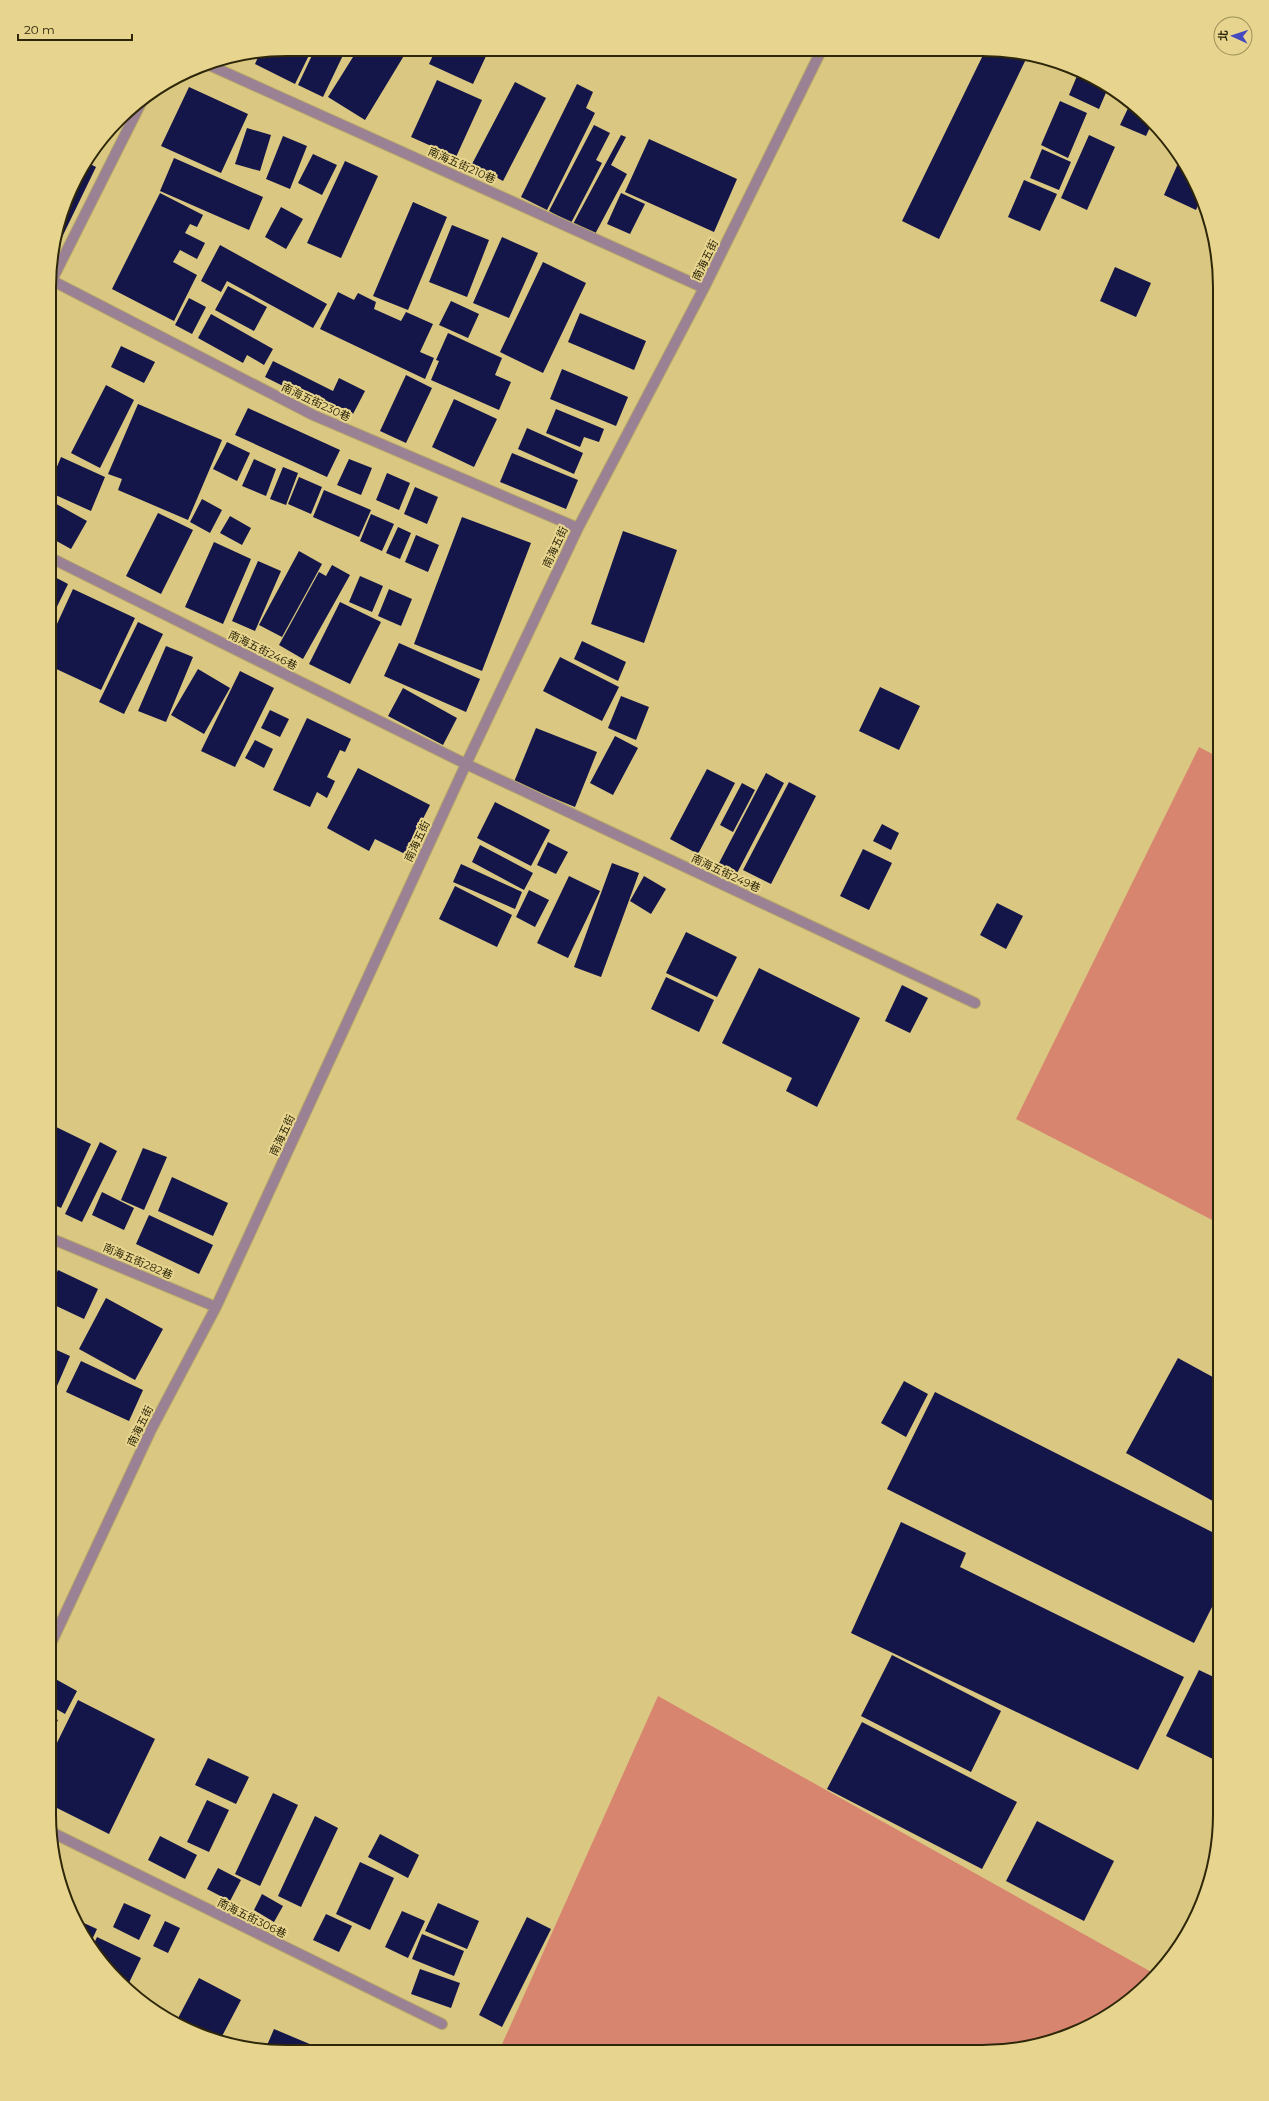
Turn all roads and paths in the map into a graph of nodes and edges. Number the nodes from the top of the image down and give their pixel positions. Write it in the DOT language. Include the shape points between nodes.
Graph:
graph roads {
  1 [pos="818,56"];
  2 [pos="216,67"];
  3 [pos="136,112"];
  4 [pos="56,270"];
  5 [pos="56,283"];
  6 [pos="704,288"];
  7 [pos="578,528"];
  8 [pos="56,560"];
  9 [pos="466,764"];
  10 [pos="976,1004"];
  11 [pos="56,1240"];
  12 [pos="216,1307"];
  13 [pos="56,1633"];
  14 [pos="57,1835"];
  15 [pos="442,2024"];
  1 -- 6 [label="street, 南海五街"];
  2 -- 6 [label="street, 南海五街210巷"];
  3 -- 4 [label="street"];
  5 -- 7 [label="street, 南海五街230巷" via="314,415"];
  6 -- 7 [label="street, 南海五街"];
  7 -- 9 [label="street, 南海五街"];
  8 -- 9 [label="street, 南海五街246巷"];
  9 -- 10 [label="street, 南海五街249巷"];
  9 -- 12 [label="street, 南海五街"];
  11 -- 12 [label="street, 南海五街282巷"];
  12 -- 13 [label="street, 南海五街" via="151,1430"];
  14 -- 15 [label="street, 南海五街306巷"];
}
